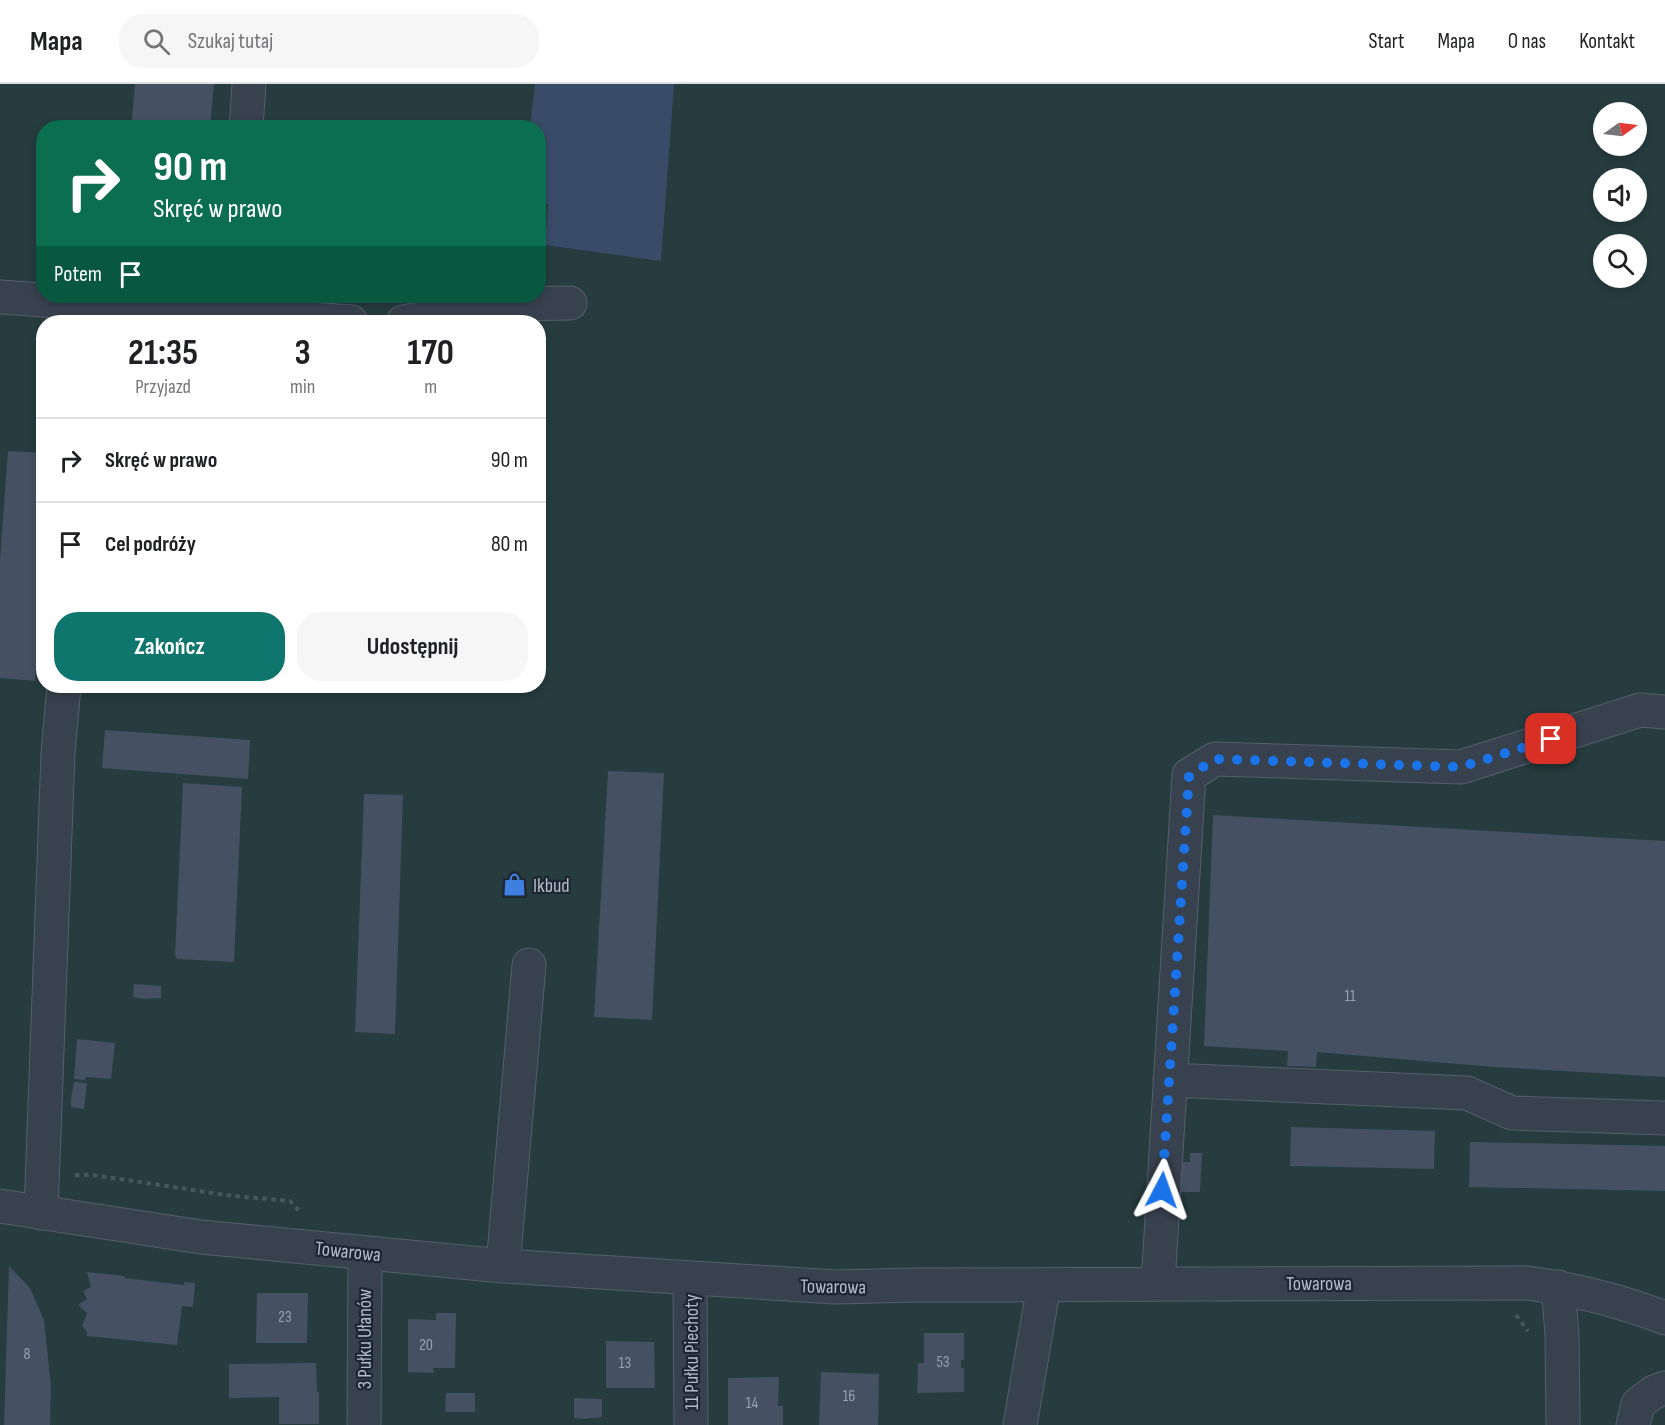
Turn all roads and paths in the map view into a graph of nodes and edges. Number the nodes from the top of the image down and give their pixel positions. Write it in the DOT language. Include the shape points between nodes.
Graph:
graph roads {
  1 [pos="249,84"];
  2 [pos="247,120"];
  3 [pos="0,297"];
  4 [pos="36,301"];
  5 [pos="51,303"];
  6 [pos="570,303"];
  7 [pos="233,305"];
  8 [pos="152,315"];
  9 [pos="167,315"];
  10 [pos="302,315"];
  11 [pos="444,315"];
  12 [pos="63,693"];
  13 [pos="1665,712"];
  14 [pos="529,966"];
  15 [pos="1170,1080"];
  16 [pos="1665,1118"];
  17 [pos="0,1206"];
  18 [pos="41,1213"];
  19 [pos="365,1253"];
  20 [pos="503,1266"];
  21 [pos="690,1279"];
  22 [pos="1158,1284"];
  23 [pos="1044,1285"];
  24 [pos="1558,1287"];
  25 [pos="1665,1318"];
  26 [pos="1665,1388"];
  27 [pos="364,1425"];
  28 [pos="691,1425"];
  29 [pos="1020,1425"];
  30 [pos="1563,1425"];
  31 [pos="1633,1425"];
  1 -- 2 [label="street"];
  3 -- 4 [label="street"];
  5 -- 8 [label="street"];
  6 -- 11 [label="street" via="508,304"];
  7 -- 9 [label="street"];
  7 -- 10 [label="street"];
  12 -- 18 [label="street"];
  13 -- 15 [label="street" via="1640,710 1461,767 1215,759 1189,776"];
  14 -- 20 [label="street"];
  15 -- 16 [label="street" via="1467,1093 1512,1113"];
  15 -- 22 [label="street"];
  17 -- 18 [label="street, Towarowa"];
  18 -- 19 [label="street, Towarowa" via="201,1237"];
  19 -- 20 [label="street, Towarowa"];
  19 -- 27 [label="street, 3 Pułku Ułanów"];
  20 -- 21 [label="street, Towarowa"];
  21 -- 23 [label="street, Towarowa" via="835,1287"];
  21 -- 28 [label="street, 11 Pułku Piechoty"];
  22 -- 23 [label="street, Towarowa"];
  22 -- 24 [label="street, Towarowa" via="1492,1282"];
  23 -- 29 [label="street"];
  24 -- 25 [label="street, Towarowa"];
  24 -- 30 [label="street"];
  26 -- 31 [label="street" via="1638,1404"];
}
